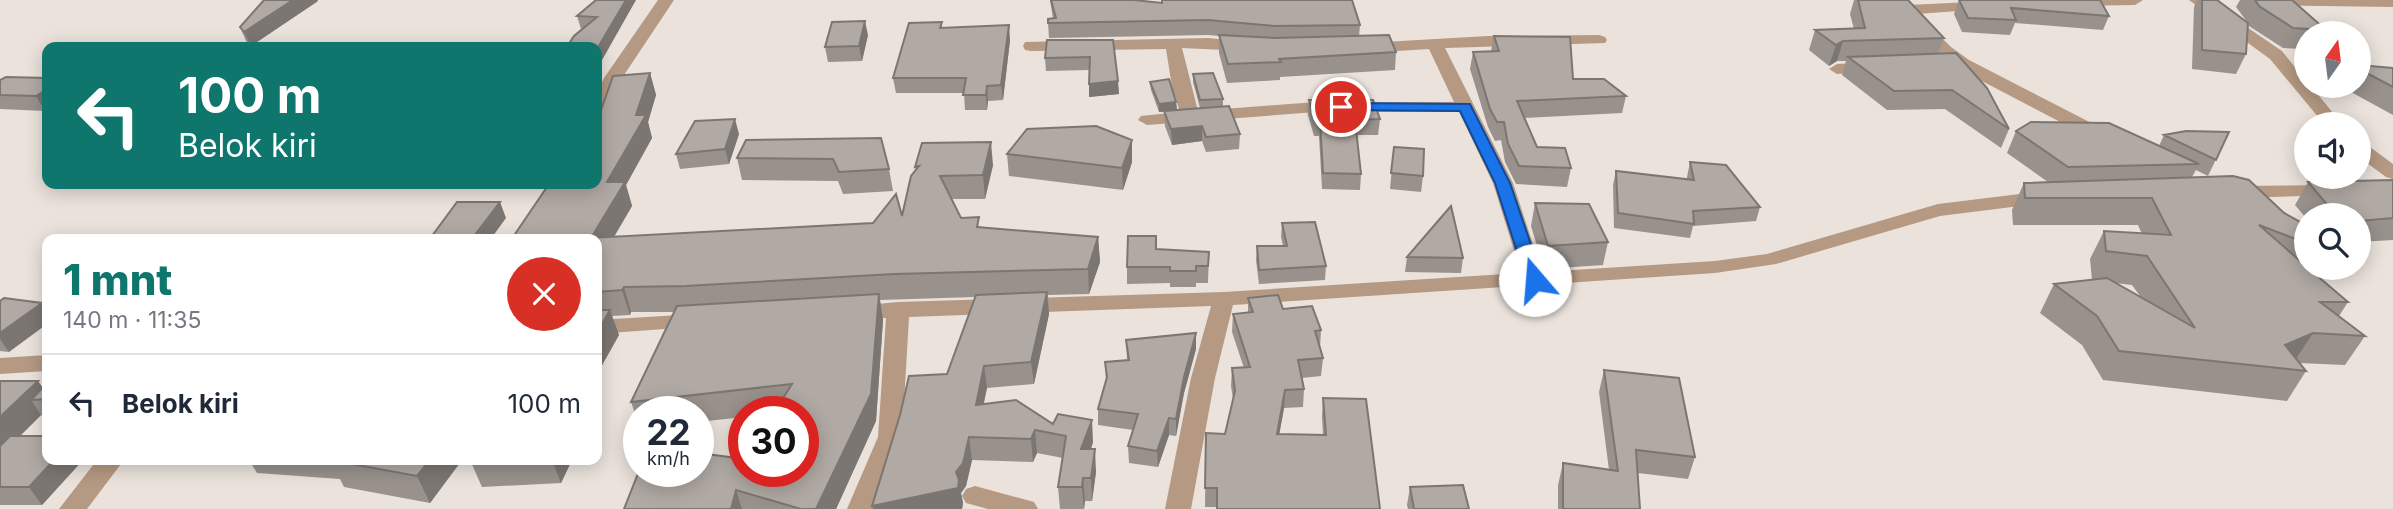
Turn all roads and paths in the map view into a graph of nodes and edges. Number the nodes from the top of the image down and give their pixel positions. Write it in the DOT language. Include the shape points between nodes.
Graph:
graph roads {
  1 [pos="666,0"];
  2 [pos="2135,0"];
  3 [pos="2197,0"];
  4 [pos="2261,0"];
  5 [pos="2058,1"];
  6 [pos="2393,2"];
  7 [pos="2007,3"];
  8 [pos="1899,5"];
  9 [pos="1599,40"];
  10 [pos="1173,44"];
  11 [pos="1031,46"];
  12 [pos="1435,46"];
  13 [pos="1261,48"];
  14 [pos="1348,49"];
  15 [pos="1963,64"];
  16 [pos="1935,65"];
  17 [pos="1893,67"];
  18 [pos="1838,69"];
  19 [pos="602,101"];
  20 [pos="1465,107"];
  21 [pos="2323,112"];
  22 [pos="1191,117"];
  23 [pos="1147,120"];
  24 [pos="2118,144"];
  25 [pos="2371,157"];
  26 [pos="2393,173"];
  27 [pos="2216,191"];
  28 [pos="2354,191"];
  29 [pos="2066,197"];
  30 [pos="1535,280"];
  31 [pos="1224,299"];
  32 [pos="898,309"];
  33 [pos="829,313"];
  34 [pos="720,320"];
  35 [pos="602,327"];
  36 [pos="42,363"];
  37 [pos="0,366"];
  38 [pos="107,465"];
  39 [pos="975,496"];
  40 [pos="72,509"];
  41 [pos="860,509"];
  42 [pos="1025,509"];
  43 [pos="1178,509"];
  1 -- 19 [label="street"];
  2 -- 5 [label="street"];
  3 -- 21 [label="street" via="2276,55"];
  4 -- 6 [label="street"];
  7 -- 8 [label="street"];
  8 -- 15 [label="street"];
  9 -- 12 [label="street"];
  10 -- 11 [label="street"];
  10 -- 13 [label="street"];
  10 -- 22 [label="street"];
  12 -- 14 [label="street"];
  12 -- 20 [label="street"];
  15 -- 16 [label="street"];
  15 -- 24 [label="street"];
  17 -- 18 [label="street"];
  20 -- 22 [label="street" via="1317,107"];
  20 -- 30 [label="street" via="1503,183"];
  22 -- 23 [label="street"];
  25 -- 26 [label="street"];
  27 -- 28 [label="street"];
  29 -- 30 [label="street" via="1938,210 1769,260"];
  30 -- 31 [label="street"];
  31 -- 32 [label="street"];
  31 -- 43 [label="street" via="1203,378"];
  32 -- 33 [label="street"];
  32 -- 41 [label="street" via="890,437"];
  34 -- 35 [label="street"];
  36 -- 37 [label="street"];
  38 -- 40 [label="street"];
  39 -- 42 [label="street"];
}
